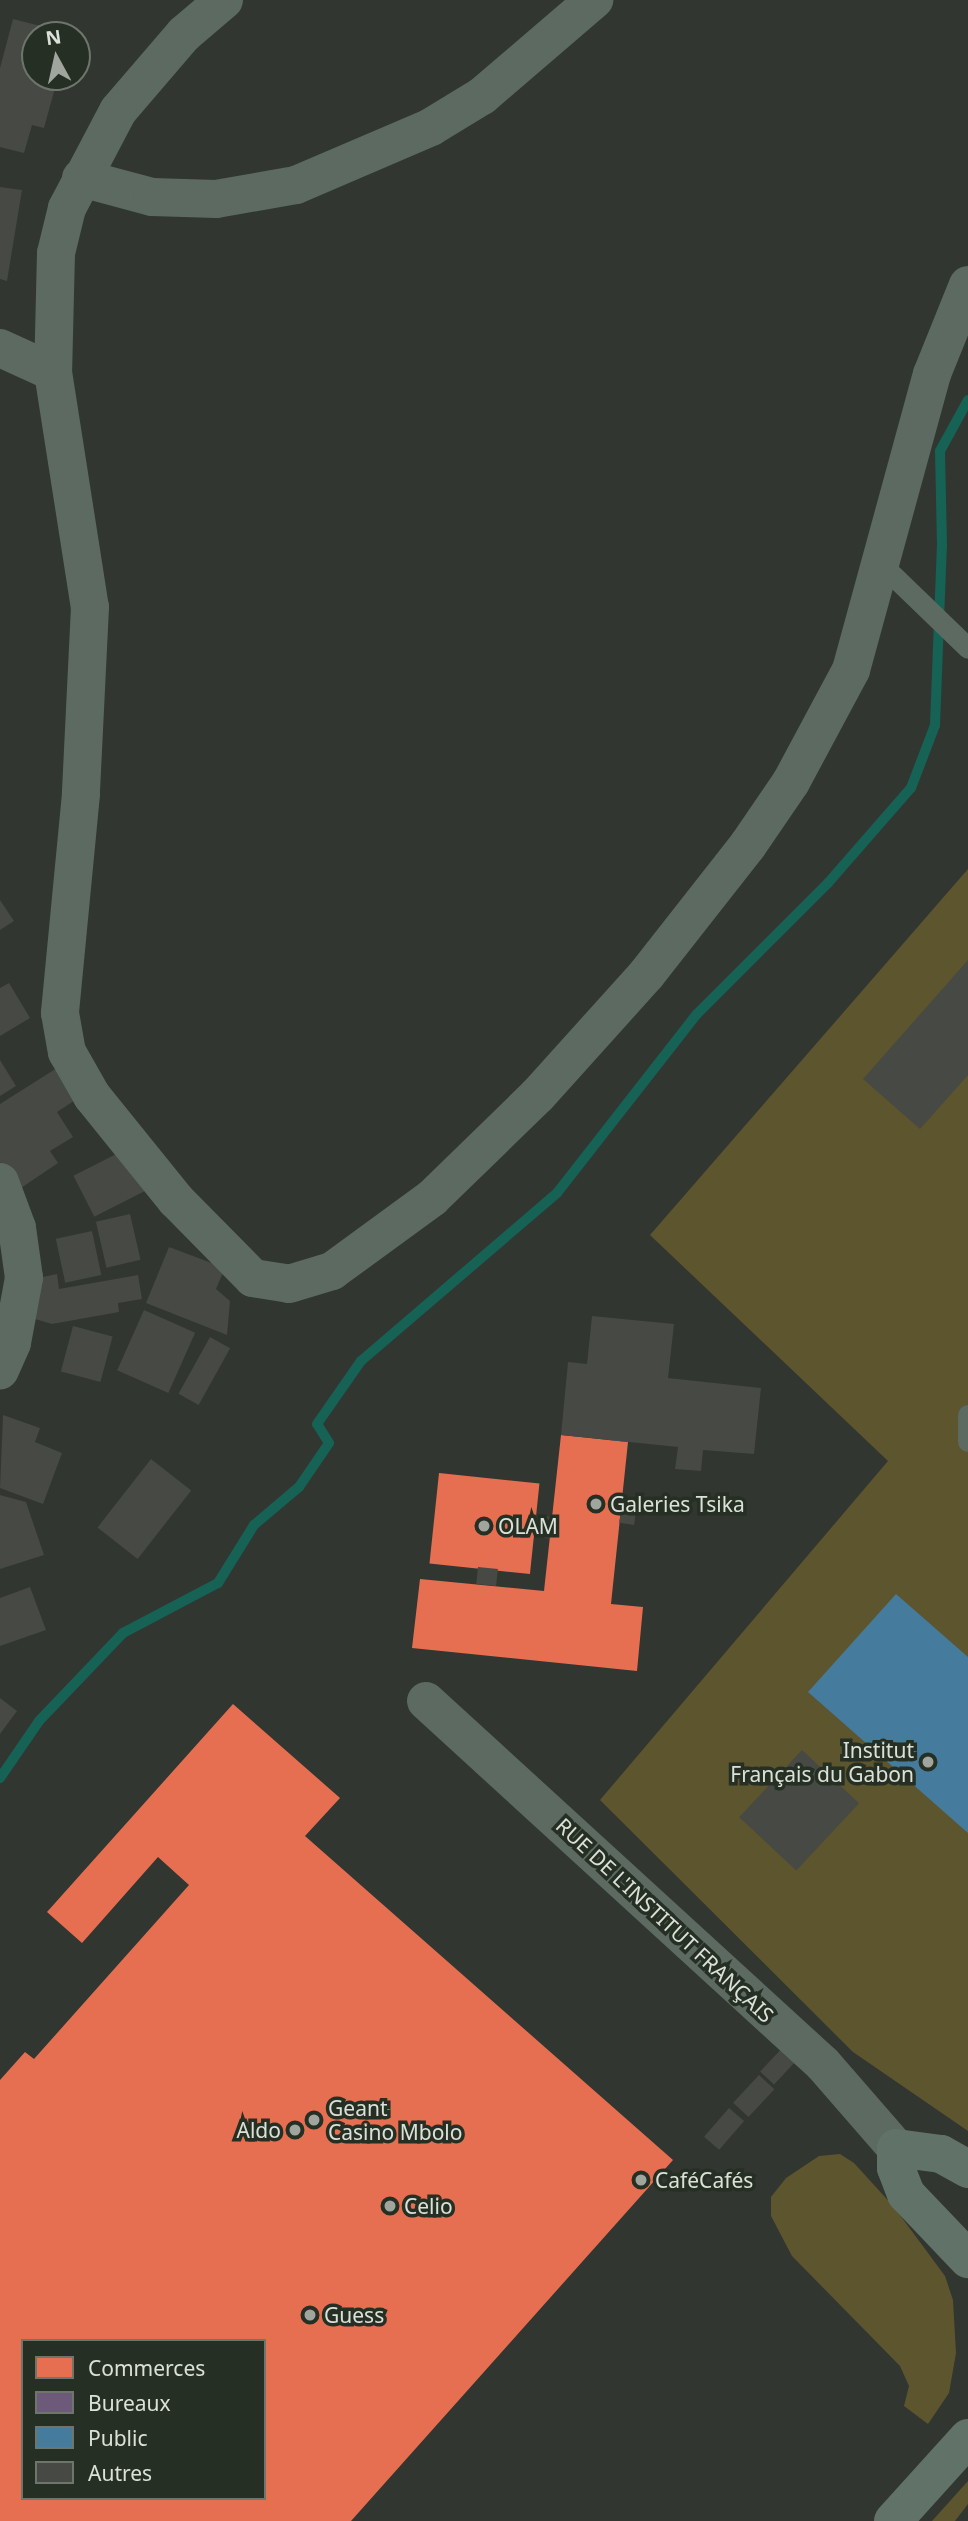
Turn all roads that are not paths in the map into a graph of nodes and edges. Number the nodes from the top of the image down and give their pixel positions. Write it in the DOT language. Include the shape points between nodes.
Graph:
graph roads {
  1 [pos="224,0"];
  2 [pos="594,0"];
  3 [pos="80,178"];
  4 [pos="968,285"];
  5 [pos="0,348"];
  6 [pos="53,372"];
  7 [pos="880,562"];
  8 [pos="962,642"];
  9 [pos="0,1182"];
  10 [pos="0,1370"];
  11 [pos="968,1415"];
  12 [pos="968,1441"];
  13 [pos="426,1701"];
  14 [pos="896,2148"];
  15 [pos="968,2169"];
  16 [pos="967,2261"];
  17 [pos="968,2408"];
  18 [pos="968,2438"];
  19 [pos="930,2477"];
  20 [pos="893,2521"];
  1 -- 3 [label="street" via="184,34 118,111"];
  2 -- 3 [label="street" via="482,96 431,127 296,185 216,200 152,197"];
  3 -- 6 [label="street" via="66,208 56,253"];
  4 -- 7 [label="street" via="932,374"];
  5 -- 6 [label="street"];
  6 -- 7 [label="street" via="90,607 81,794 60,1013 67,1052 92,1096 176,1200 253,1278 289,1284 332,1271 432,1198 537,1096 646,975 791,782 851,670"];
  7 -- 8 [label="lane"];
  9 -- 10 [label="street" via="17,1228 24,1278 12,1343"];
  11 -- 12 [label="lane"];
  13 -- 14 [label="street, RUE DE L'INSTITUT FRANÇAIS" via="823,2064"];
  14 -- 15 [label="main road" via="941,2154"];
  14 -- 16 [label="main road" via="896,2168 906,2194"];
  17 -- 19 [label="main road"];
  18 -- 19 [label="main road"];
  19 -- 20 [label="main road"];
}
